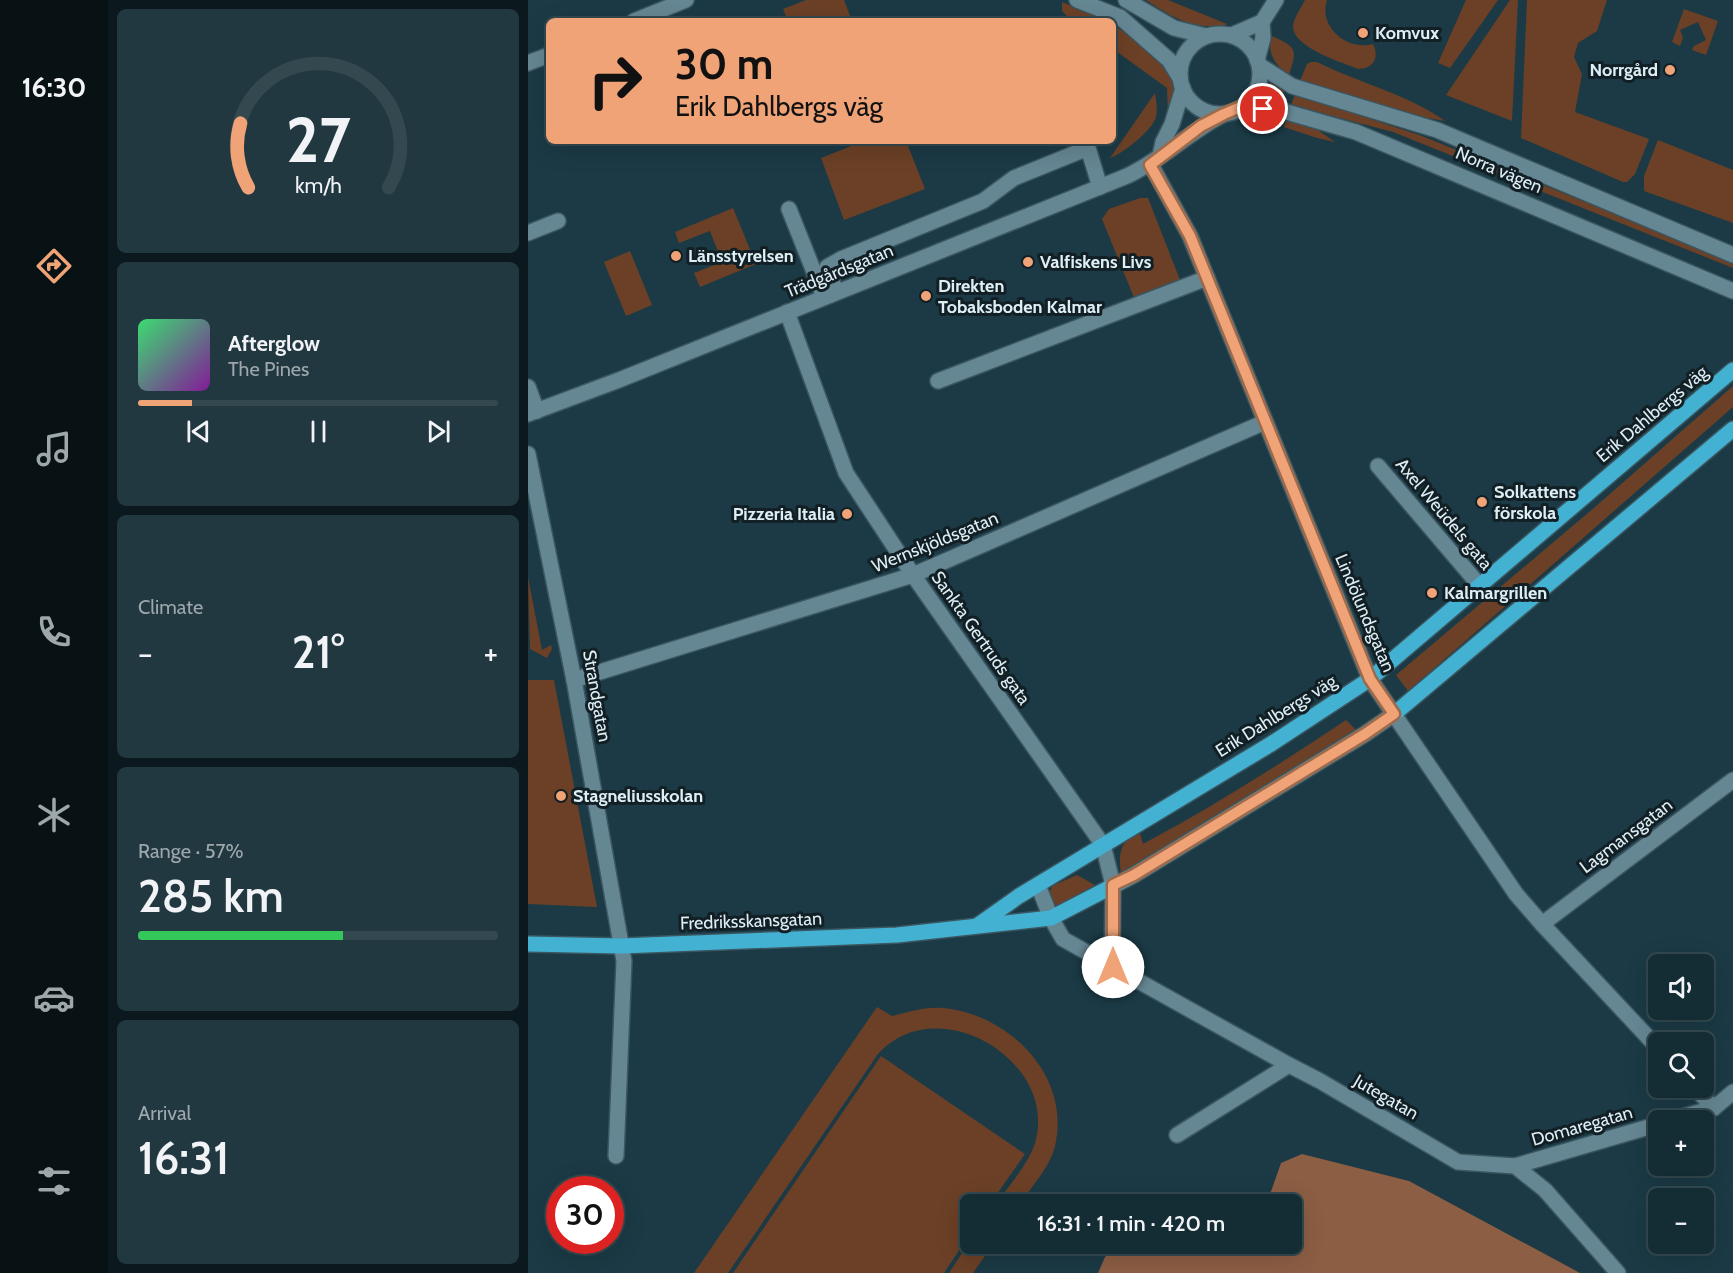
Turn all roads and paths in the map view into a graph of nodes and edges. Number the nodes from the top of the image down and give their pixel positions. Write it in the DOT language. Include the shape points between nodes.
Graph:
graph roads {
  1 [pos="686,0"];
  2 [pos="1077,0"];
  3 [pos="1126,0"];
  4 [pos="1276,0"];
  5 [pos="641,18"];
  6 [pos="1262,22"];
  7 [pos="1232,35"];
  8 [pos="1206,36"];
  9 [pos="546,56"];
  10 [pos="1258,62"];
  11 [pos="528,63"];
  12 [pos="1181,83"];
  13 [pos="1243,106"];
  14 [pos="1224,114"];
  15 [pos="1155,161"];
  16 [pos="1100,187"];
  17 [pos="789,209"];
  18 [pos="558,221"];
  19 [pos="528,233"];
  20 [pos="1733,255"];
  21 [pos="1208,278"];
  22 [pos="1733,291"];
  23 [pos="830,294"];
  24 [pos="787,312"];
  25 [pos="1733,370"];
  26 [pos="938,381"];
  27 [pos="528,387"];
  28 [pos="532,412"];
  29 [pos="1265,422"];
  30 [pos="1733,429"];
  31 [pos="528,454"];
  32 [pos="1378,466"];
  33 [pos="913,575"];
  34 [pos="1480,586"];
  35 [pos="1370,679"];
  36 [pos="574,680"];
  37 [pos="1394,714"];
  38 [pos="1733,780"];
  39 [pos="1103,845"];
  40 [pos="1038,885"];
  41 [pos="1113,885"];
  42 [pos="1051,918"];
  43 [pos="1542,924"];
  44 [pos="976,927"];
  45 [pos="528,944"];
  46 [pos="621,946"];
  47 [pos="1113,967"];
  48 [pos="1648,1037"];
  49 [pos="1288,1065"];
  50 [pos="1733,1092"];
  51 [pos="1704,1098"];
  52 [pos="1714,1108"];
  53 [pos="1707,1110"];
  54 [pos="1648,1127"];
  55 [pos="1177,1135"];
  56 [pos="616,1156"];
  57 [pos="1515,1166"];
  58 [pos="1617,1273"];
  1 -- 5 [label="street"];
  2 -- 12 [label="street" via="1120,17 1169,60"];
  3 -- 8 [label="street" via="1174,28"];
  4 -- 6 [label="street"];
  6 -- 7 [label="street"];
  6 -- 10 [label="street"];
  7 -- 8 [label="street"];
  7 -- 10 [label="street, Norra vägen" via="1245,43"];
  8 -- 12 [label="street" via="1184,57"];
  9 -- 11 [label="street"];
  10 -- 13 [label="street" via="1256,90"];
  10 -- 20 [label="street, Norra vägen" via="1292,86 1437,130"];
  12 -- 14 [label="street" via="1195,105"];
  12 -- 15 [label="street" via="1172,124"];
  13 -- 14 [label="street, Norra vägen"];
  13 -- 22 [label="street, Norra vägen" via="1283,111 1356,132"];
  14 -- 15 [label="street, Trädgårdsgatan" via="1201,126"];
  15 -- 16 [label="street, Trädgårdsgatan"];
  15 -- 21 [label="street, Lindölundsgatan"];
  16 -- 23 [label="street, Trädgårdsgatan"];
  16 -- 23 [label="street" via="1088,148 1014,178 983,201 827,267"];
  17 -- 23 [label="street"];
  18 -- 19 [label="street"];
  21 -- 26 [label="street"];
  21 -- 29 [label="street, Lindölundsgatan"];
  23 -- 24 [label="street, Trädgårdsgatan"];
  24 -- 28 [label="street, Trädgårdsgatan"];
  24 -- 33 [label="street, Sankta Gertruds gata" via="846,473"];
  25 -- 34 [label="main road, Erik Dahlbergs väg"];
  27 -- 28 [label="street"];
  29 -- 33 [label="street, Wernskjöldsgatan"];
  29 -- 35 [label="street, Lindölundsgatan"];
  30 -- 37 [label="main road"];
  31 -- 36 [label="street, Strandgatan"];
  32 -- 34 [label="street, Axel Weüdels gata"];
  33 -- 36 [label="street, Wernskjöldsgatan"];
  33 -- 39 [label="street, Sankta Gertruds gata"];
  34 -- 35 [label="main road, Erik Dahlbergs väg"];
  35 -- 37 [label="street, Lindölundsgatan"];
  35 -- 39 [label="main road, Erik Dahlbergs väg"];
  36 -- 46 [label="street, Strandgatan"];
  37 -- 41 [label="main road"];
  37 -- 43 [label="street, Lindölundsgatan" via="1516,894"];
  38 -- 43 [label="street, Lagmansgatan"];
  39 -- 40 [label="main road, Erik Dahlbergs väg"];
  39 -- 41 [label="street"];
  40 -- 42 [label="street"];
  40 -- 44 [label="main road, Erik Dahlbergs väg"];
  41 -- 42 [label="main road"];
  41 -- 47 [label="street"];
  42 -- 44 [label="main road"];
  42 -- 47 [label="street, Jutegatan" via="1062,939"];
  43 -- 48 [label="street, Lindölundsgatan"];
  44 -- 46 [label="main road, Fredriksskansgatan" via="897,935"];
  45 -- 46 [label="main road, Fredriksskansgatan"];
  46 -- 56 [label="street, Strandgatan" via="624,962"];
  47 -- 49 [label="street, Jutegatan"];
  49 -- 55 [label="street"];
  49 -- 57 [label="street, Jutegatan" via="1458,1162"];
  50 -- 52 [label="street"];
  51 -- 52 [label="street"];
  52 -- 53 [label="street"];
  54 -- 57 [label="street, Domaregatan"];
  57 -- 58 [label="street" via="1545,1190"];
}
